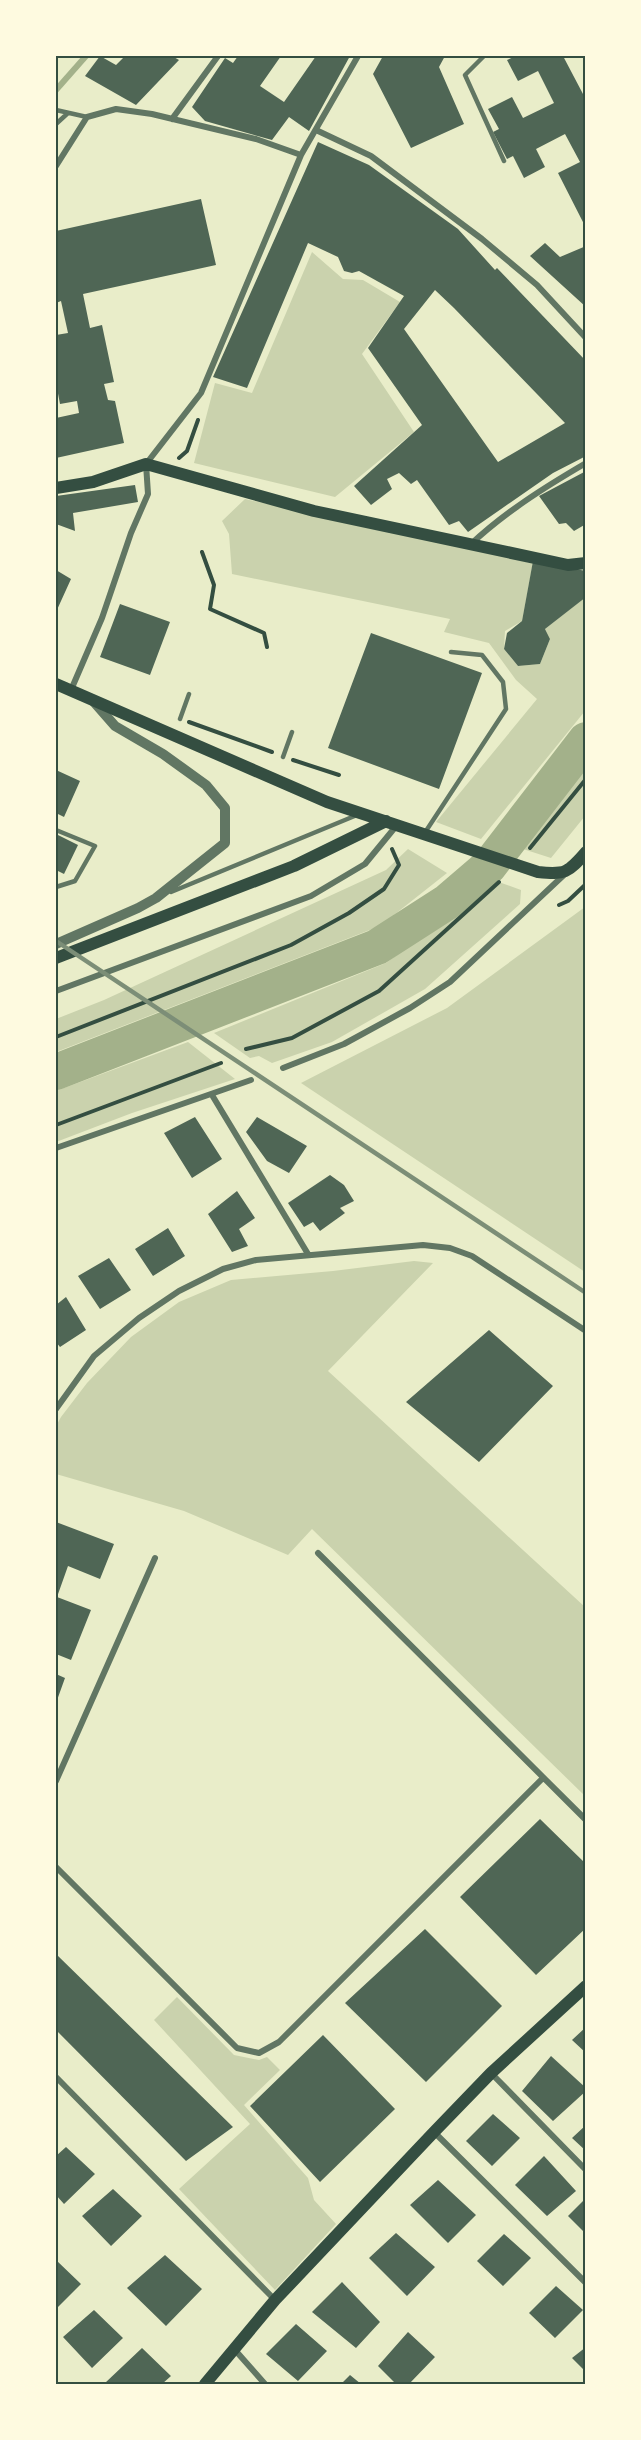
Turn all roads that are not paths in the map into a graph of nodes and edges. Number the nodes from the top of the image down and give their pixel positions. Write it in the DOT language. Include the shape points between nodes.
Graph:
graph roads {
  1 [pos="218,56"];
  2 [pos="358,56"];
  3 [pos="484,56"];
  4 [pos="56,110"];
  5 [pos="68,113"];
  6 [pos="87,117"];
  7 [pos="172,119"];
  8 [pos="56,124"];
  9 [pos="316,130"];
  10 [pos="302,155"];
  11 [pos="504,161"];
  12 [pos="56,166"];
  13 [pos="585,338"];
  14 [pos="585,463"];
  15 [pos="146,464"];
  16 [pos="56,488"];
  17 [pos="470,545"];
  18 [pos="585,563"];
  19 [pos="452,652"];
  20 [pos="56,684"];
  21 [pos="71,690"];
  22 [pos="189,694"];
  23 [pos="94,702"];
  24 [pos="180,719"];
  25 [pos="292,732"];
  26 [pos="284,756"];
  27 [pos="360,814"];
  28 [pos="392,823"];
  29 [pos="56,830"];
  30 [pos="424,834"];
  31 [pos="585,852"];
  32 [pos="566,873"];
  33 [pos="56,887"];
  34 [pos="156,898"];
  35 [pos="56,944"];
  36 [pos="56,958"];
  37 [pos="56,991"];
  38 [pos="283,1068"];
  39 [pos="251,1080"];
  40 [pos="212,1095"];
  41 [pos="56,1148"];
  42 [pos="308,1254"];
  43 [pos="585,1331"];
  44 [pos="56,1409"];
  45 [pos="318,1553"];
  46 [pos="155,1558"];
  47 [pos="543,1778"];
  48 [pos="56,1781"];
  49 [pos="585,1820"];
  50 [pos="56,1867"];
  51 [pos="585,1986"];
  52 [pos="491,2073"];
  53 [pos="56,2078"];
  54 [pos="434,2132"];
  55 [pos="585,2170"];
  56 [pos="585,2283"];
  57 [pos="275,2300"];
  58 [pos="235,2349"];
  59 [pos="204,2385"];
  60 [pos="265,2385"];
  1 -- 7 [label="street"];
  2 -- 9 [label="street"];
  3 -- 11 [label="lane" via="465,75"];
  4 -- 5 [label="lane"];
  5 -- 6 [label="lane"];
  5 -- 8 [label="lane"];
  6 -- 7 [label="street" via="116,109"];
  6 -- 12 [label="street"];
  7 -- 10 [label="street" via="256,139"];
  9 -- 10 [label="street"];
  9 -- 13 [label="street" via="371,156 482,239 537,285"];
  10 -- 15 [label="street" via="201,393"];
  14 -- 17 [label="street" via="542,488"];
  15 -- 16 [label="main road" via="93,482"];
  15 -- 17 [label="main road" via="314,511"];
  15 -- 21 [label="street" via="148,494"];
  17 -- 18 [label="main road" via="568,565"];
  19 -- 30 [label="lane" via="482,654 503,682 506,709"];
  20 -- 21 [label="main road"];
  21 -- 23 [label="main road"];
  22 -- 24 [label="lane"];
  23 -- 27 [label="main road"];
  23 -- 34 [label="street" via="114,726 206,785 225,808 225,843"];
  25 -- 26 [label="lane"];
  27 -- 28 [label="main road"];
  27 -- 34 [label="lane"];
  28 -- 30 [label="main road"];
  28 -- 36 [label="main road" via="294,866"];
  28 -- 37 [label="street" via="388,838 365,864 311,896"];
  29 -- 33 [label="lane" via="95,846 75,881"];
  30 -- 32 [label="main road" via="538,872"];
  31 -- 32 [label="main road"];
  32 -- 38 [label="street" via="450,982 344,1044"];
  34 -- 35 [label="street"];
  39 -- 40 [label="street"];
  40 -- 41 [label="street"];
  40 -- 42 [label="street"];
  42 -- 43 [label="street" via="423,1245 450,1248 472,1256"];
  42 -- 44 [label="street" via="256,1260 223,1269 179,1291 94,1356"];
  45 -- 47 [label="street"];
  46 -- 48 [label="street"];
  47 -- 49 [label="street"];
  47 -- 50 [label="street" via="279,2042 259,2053 237,2048"];
  51 -- 52 [label="main road"];
  52 -- 54 [label="main road"];
  52 -- 55 [label="street"];
  53 -- 57 [label="street"];
  54 -- 56 [label="street"];
  54 -- 57 [label="main road"];
  57 -- 58 [label="main road"];
  58 -- 59 [label="main road"];
  58 -- 60 [label="street"];
}
